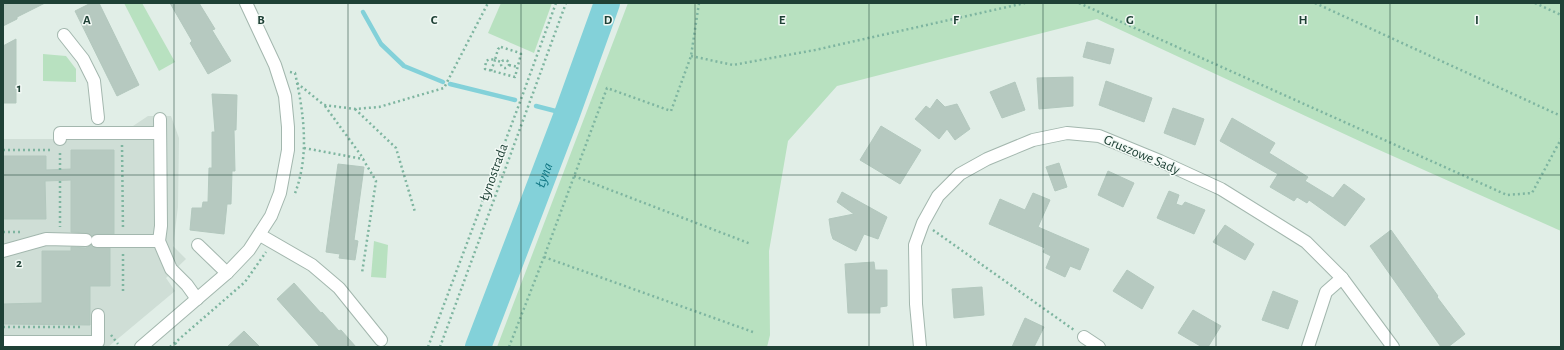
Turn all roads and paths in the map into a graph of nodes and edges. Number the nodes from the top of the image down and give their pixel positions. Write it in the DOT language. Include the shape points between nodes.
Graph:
graph roads {
  1 [pos="246,3"];
  2 [pos="488,3"];
  3 [pos="556,3"];
  4 [pos="566,3"];
  5 [pos="699,3"];
  6 [pos="1025,3"];
  7 [pos="1080,3"];
  8 [pos="1315,3"];
  9 [pos="1535,3"];
  10 [pos="1561,15"];
  11 [pos="64,35"];
  12 [pos="691,56"];
  13 [pos="495,60"];
  14 [pos="502,62"];
  15 [pos="509,65"];
  16 [pos="504,67"];
  17 [pos="518,67"];
  18 [pos="492,71"];
  19 [pos="502,74"];
  20 [pos="298,83"];
  21 [pos="324,105"];
  22 [pos="355,109"];
  23 [pos="1561,116"];
  24 [pos="98,118"];
  25 [pos="160,119"];
  26 [pos="160,133"];
  27 [pos="1561,139"];
  28 [pos="122,140"];
  29 [pos="60,144"];
  30 [pos="304,148"];
  31 [pos="3,150"];
  32 [pos="363,159"];
  33 [pos="60,170"];
  34 [pos="574,176"];
  35 [pos="60,180"];
  36 [pos="415,212"];
  37 [pos="923,223"];
  38 [pos="60,231"];
  39 [pos="123,234"];
  40 [pos="260,235"];
  41 [pos="159,241"];
  42 [pos="751,244"];
  43 [pos="198,245"];
  44 [pos="3,251"];
  45 [pos="123,252"];
  46 [pos="544,257"];
  47 [pos="227,273"];
  48 [pos="362,273"];
  49 [pos="1342,278"];
  50 [pos="123,291"];
  51 [pos="198,299"];
  52 [pos="98,314"];
  53 [pos="3,326"];
  54 [pos="98,328"];
  55 [pos="752,332"];
  56 [pos="1084,337"];
  57 [pos="381,340"];
  58 [pos="3,342"];
  59 [pos="175,342"];
  60 [pos="141,347"];
  61 [pos="179,347"];
  62 [pos="428,347"];
  63 [pos="440,347"];
  64 [pos="509,347"];
  65 [pos="920,347"];
  66 [pos="1099,347"];
  67 [pos="1308,347"];
  68 [pos="1393,347"];
  1 -- 40 [label="street" via="275,65 285,96 288,119 288,150 280,193"];
  2 -- 22 [label="path" via="444,88 380,107"];
  3 -- 62 [label="path"];
  4 -- 63 [label="path, Łynostrada"];
  5 -- 12 [label="path"];
  6 -- 12 [label="path" via="815,50 733,65"];
  7 -- 27 [label="path" via="1507,195 1532,193"];
  8 -- 23 [label="path"];
  9 -- 10 [label="path"];
  11 -- 24 [label="street" via="83,59 94,81"];
  12 -- 34 [label="path" via="671,110 607,88"];
  13 -- 14 [label="path"];
  13 -- 17 [label="path" via="499,48 507,49 521,54"];
  13 -- 18 [label="path"];
  13 -- 18 [label="path" via="486,60 486,68"];
  14 -- 15 [label="path" via="506,60"];
  14 -- 16 [label="path"];
  15 -- 16 [label="path"];
  15 -- 17 [label="path"];
  16 -- 19 [label="path"];
  17 -- 19 [label="path" via="515,77"];
  18 -- 19 [label="path"];
  20 -- 21 [label="path"];
  21 -- 22 [label="path"];
  21 -- 32 [label="path"];
  22 -- 36 [label="path" via="396,148"];
  25 -- 26 [label="street"];
  26 -- 29 [label="street" via="60,133"];
  26 -- 41 [label="street"];
  28 -- 39 [label="path"];
  29 -- 31 [label="path"];
  29 -- 33 [label="path"];
  30 -- 32 [label="path"];
  32 -- 48 [label="path" via="376,180"];
  34 -- 42 [label="path"];
  34 -- 46 [label="path"];
  35 -- 38 [label="path"];
  37 -- 49 [label="street, Gruszowe Sady" via="938,196 960,174 987,159 1033,140 1066,134 1099,136 1221,189 1306,242"];
  37 -- 56 [label="path"];
  37 -- 65 [label="street, Gruszowe Sady" via="916,244 915,263"];
  40 -- 47 [label="street"];
  40 -- 57 [label="street" via="312,265 339,288"];
  41 -- 44 [label="street" via="46,239"];
  41 -- 51 [label="street" via="171,269"];
  43 -- 47 [label="street"];
  45 -- 50 [label="path"];
  46 -- 55 [label="path"];
  46 -- 64 [label="path"];
  47 -- 51 [label="street"];
  49 -- 67 [label="street" via="1326,292"];
  49 -- 68 [label="street, Gruszowe Sady"];
  51 -- 60 [label="street"];
  52 -- 54 [label="street"];
  53 -- 54 [label="path"];
  54 -- 58 [label="street" via="98,342"];
  56 -- 66 [label="street"];
  59 -- 61 [label="path"];
}
